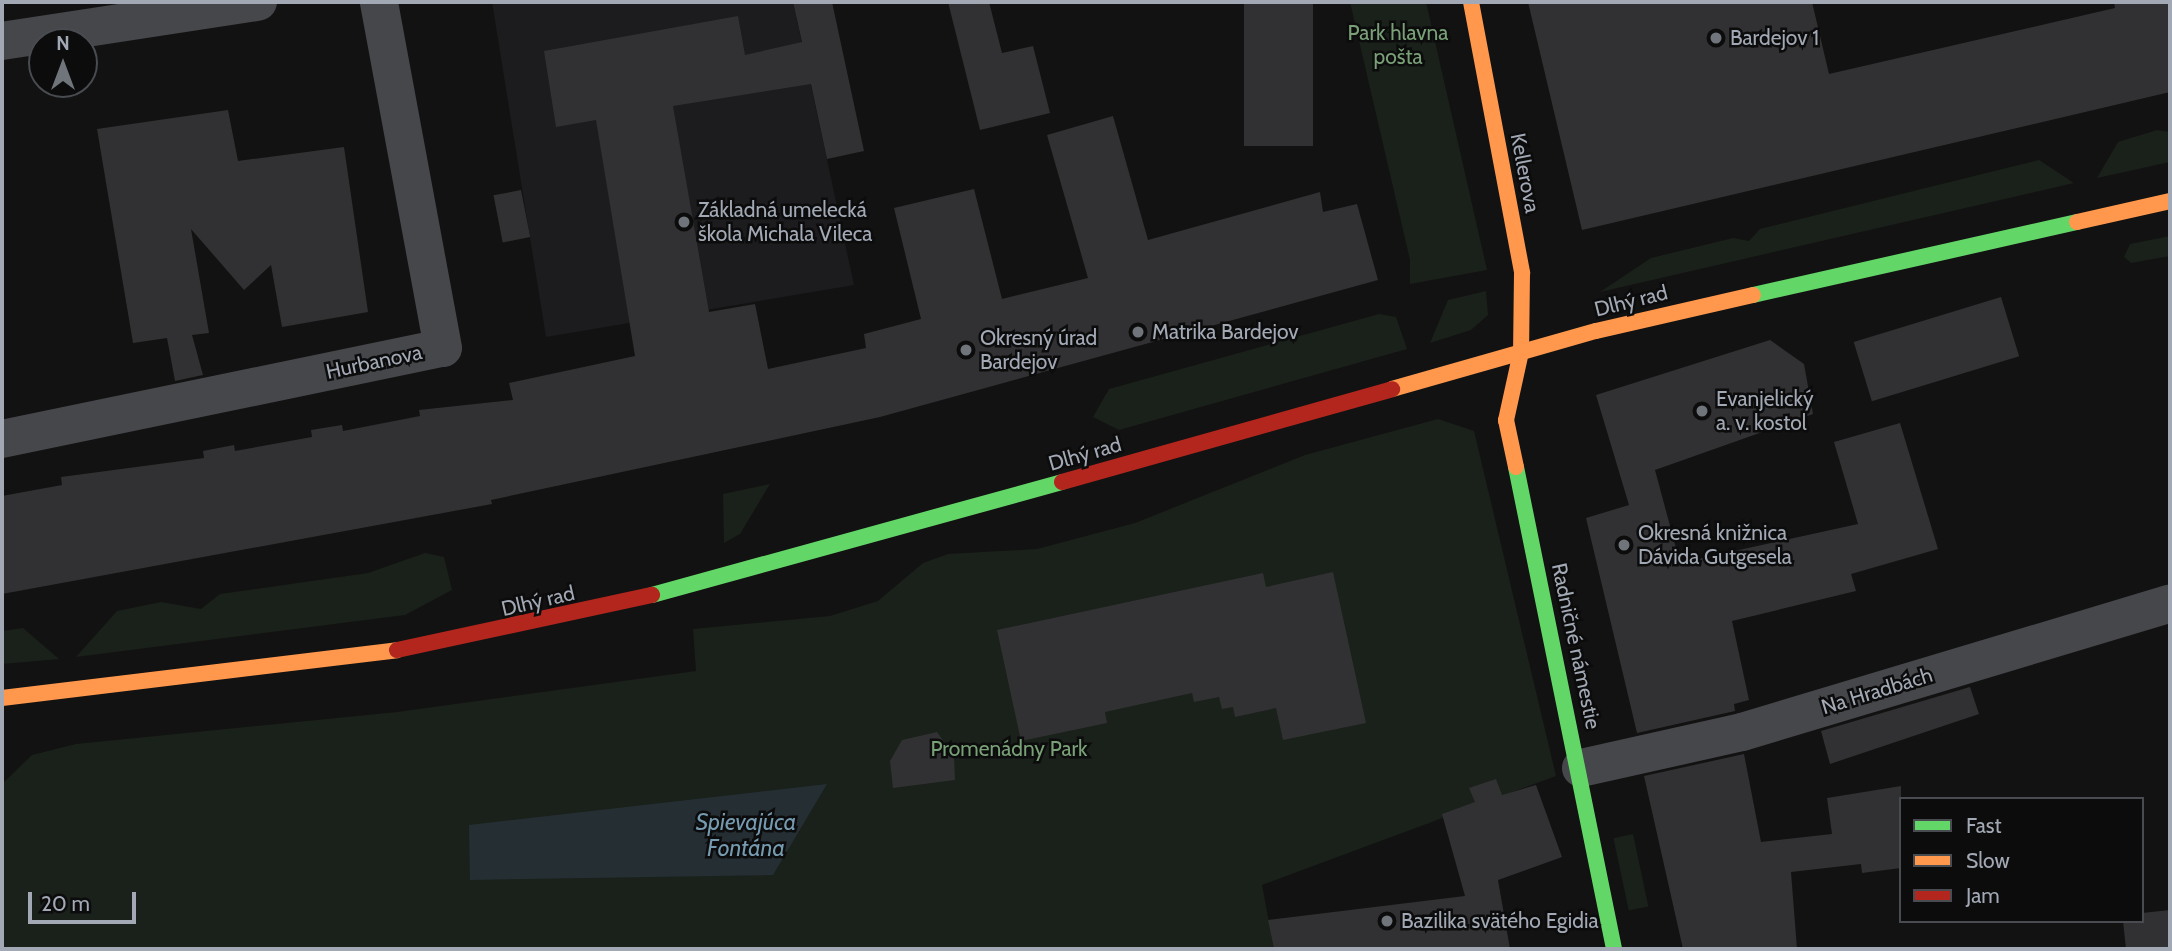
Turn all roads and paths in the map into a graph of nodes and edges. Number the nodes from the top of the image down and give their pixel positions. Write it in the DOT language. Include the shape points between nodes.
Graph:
graph roads {
  1 [pos="258,2"];
  2 [pos="379,2"];
  3 [pos="1471,2"];
  4 [pos="2,41"];
  5 [pos="2170,201"];
  6 [pos="1521,352"];
  7 [pos="2,439"];
  8 [pos="2170,604"];
  9 [pos="2,698"];
  10 [pos="1581,768"];
  11 [pos="1614,949"];
  1 -- 4 [label="street"];
  2 -- 7 [label="street, Hurbanova" via="443,348"];
  3 -- 6 [label="street, Kellerova" via="1521,264"];
  5 -- 6 [label="street, Dlhý rad" via="1795,283"];
  6 -- 9 [label="street, Dlhý rad" via="751,570 540,623 357,658"];
  6 -- 10 [label="street, Radničné námestie" via="1506,420"];
  8 -- 10 [label="street, Na Hradbách" via="1742,732"];
  10 -- 11 [label="street, Radničné námestie"];
}
